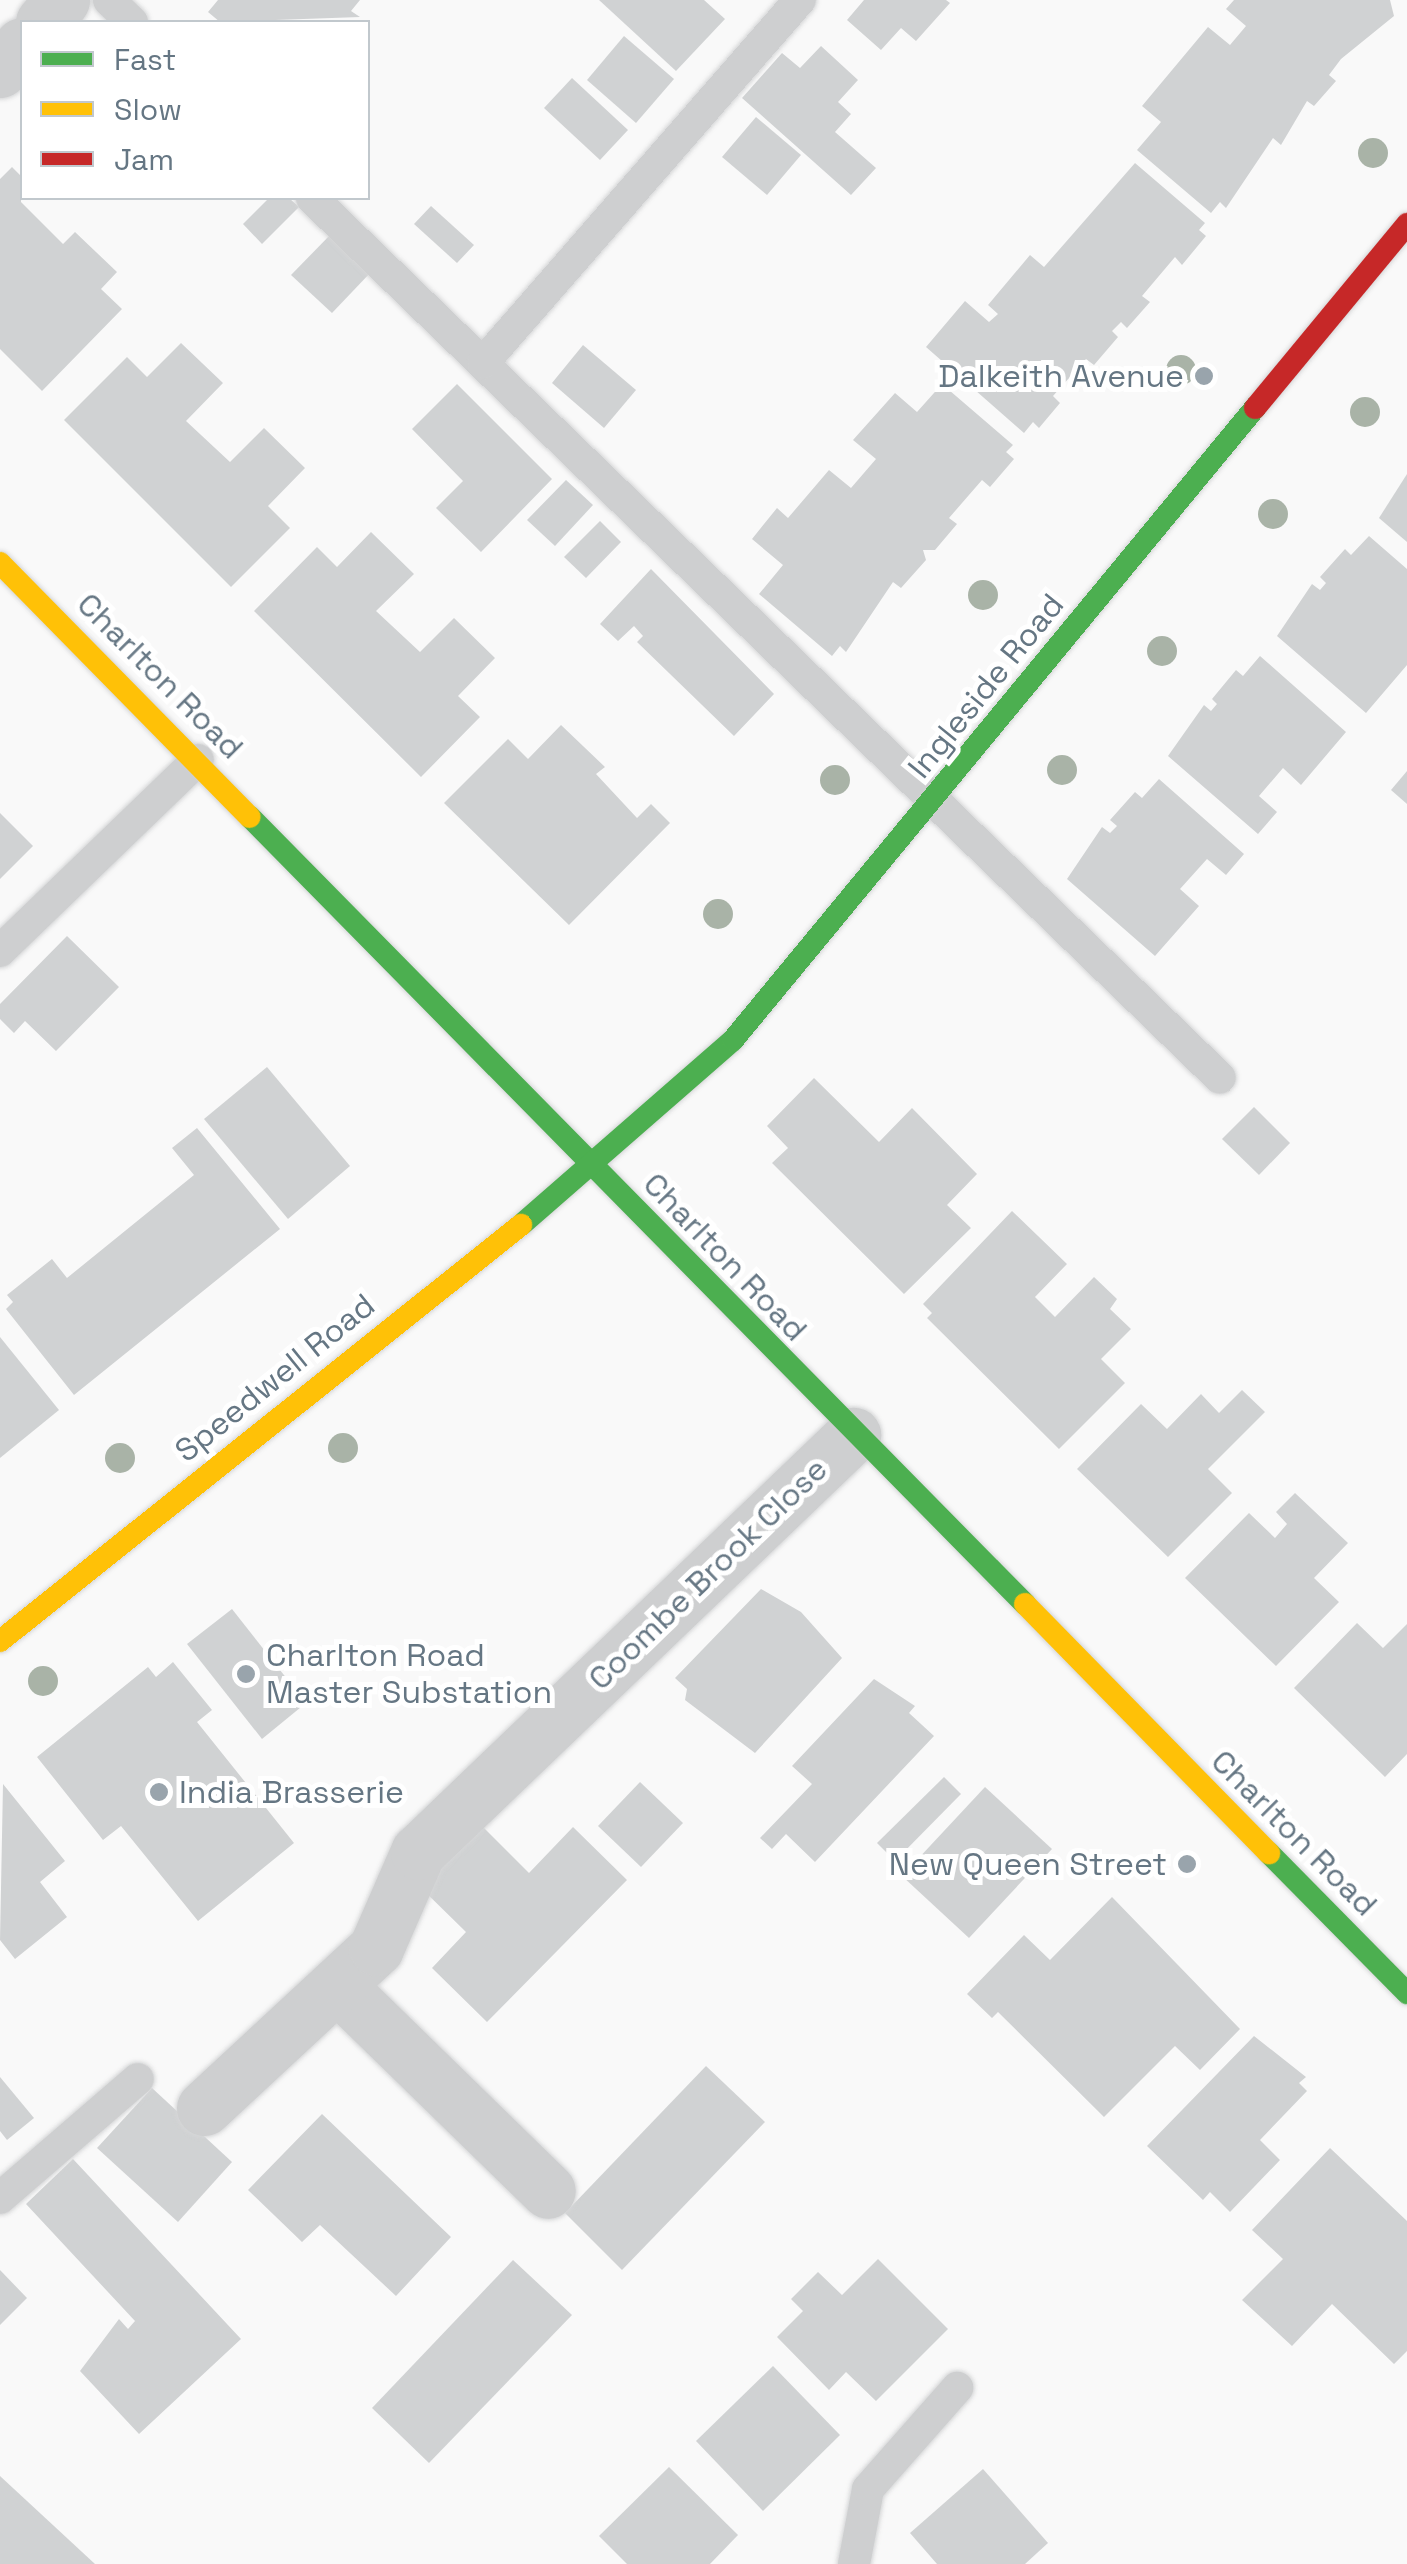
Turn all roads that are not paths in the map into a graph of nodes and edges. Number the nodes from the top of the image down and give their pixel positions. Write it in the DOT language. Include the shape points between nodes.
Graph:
graph roads {
  1 [pos="62,0"];
  2 [pos="109,0"];
  3 [pos="800,0"];
  4 [pos="44,20"];
  5 [pos="130,20"];
  6 [pos="20,47"];
  7 [pos="0,70"];
  8 [pos="314,200"];
  9 [pos="1407,224"];
  10 [pos="483,364"];
  11 [pos="0,563"];
  12 [pos="198,760"];
  13 [pos="932,802"];
  14 [pos="0,951"];
  15 [pos="1220,1078"];
  16 [pos="592,1168"];
  17 [pos="853,1435"];
  18 [pos="0,1641"];
  19 [pos="338,1986"];
  20 [pos="1407,1993"];
  21 [pos="138,2079"];
  22 [pos="204,2108"];
  23 [pos="548,2191"];
  24 [pos="0,2198"];
  25 [pos="957,2388"];
  26 [pos="854,2564"];
  1 -- 4 [label="street"];
  2 -- 5 [label="lane"];
  3 -- 10 [label="lane"];
  6 -- 7 [label="street"];
  8 -- 10 [label="lane"];
  9 -- 13 [label="street, Ingleside Road"];
  10 -- 13 [label="lane"];
  11 -- 12 [label="street, Charlton Road"];
  12 -- 14 [label="lane"];
  12 -- 16 [label="street, Charlton Road"];
  13 -- 15 [label="lane"];
  13 -- 16 [label="street, Ingleside Road" via="733,1040"];
  16 -- 17 [label="street, Charlton Road"];
  16 -- 18 [label="street, Speedwell Road"];
  17 -- 19 [label="street, Coombe Brook Close" via="418,1852 376,1948"];
  17 -- 20 [label="street, Charlton Road"];
  19 -- 22 [label="street, Coombe Brook Close"];
  19 -- 23 [label="street"];
  21 -- 24 [label="lane"];
  25 -- 26 [label="lane" via="868,2489"];
}
